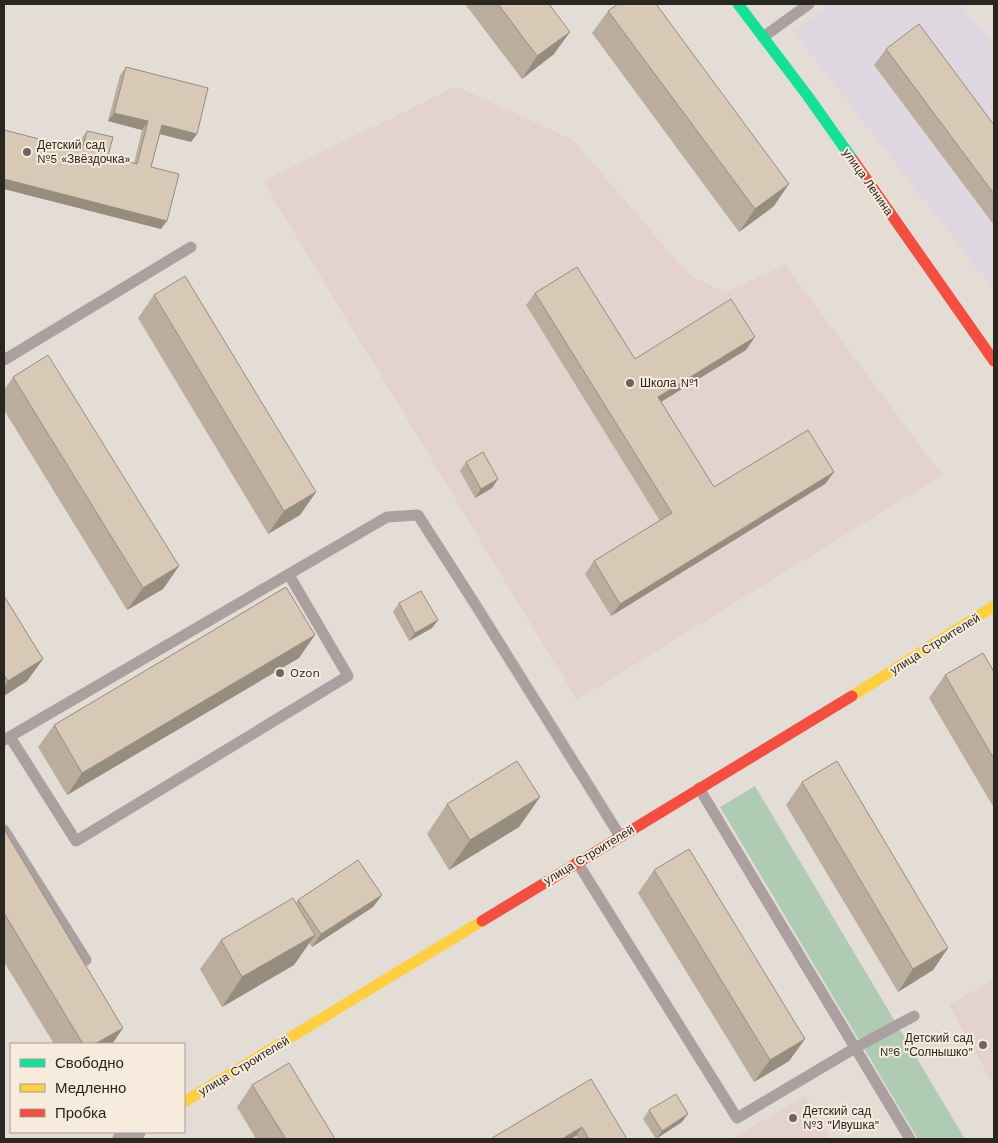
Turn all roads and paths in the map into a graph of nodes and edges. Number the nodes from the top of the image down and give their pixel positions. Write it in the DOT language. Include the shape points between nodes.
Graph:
graph roads {
  1 [pos="738,4"];
  2 [pos="809,4"];
  3 [pos="763,37"];
  4 [pos="191,247"];
  5 [pos="4,360"];
  6 [pos="994,362"];
  7 [pos="289,575"];
  8 [pos="994,606"];
  9 [pos="7,739"];
  10 [pos="700,788"];
  11 [pos="4,830"];
  12 [pos="620,836"];
  13 [pos="578,862"];
  14 [pos="86,960"];
  15 [pos="914,1016"];
  16 [pos="855,1048"];
  17 [pos="185,1101"];
  18 [pos="910,1139"];
  1 -- 3 [label="street, улица Ленина"];
  2 -- 3 [label="lane"];
  3 -- 6 [label="street, улица Ленина"];
  4 -- 5 [label="lane"];
  7 -- 9 [label="lane"];
  7 -- 9 [label="lane" via="348,676 76,840"];
  7 -- 12 [label="lane" via="387,517 418,515"];
  8 -- 10 [label="street, улица Строителей"];
  10 -- 12 [label="street, улица Строителей"];
  10 -- 16 [label="lane"];
  11 -- 14 [label="lane"];
  12 -- 13 [label="street, улица Строителей"];
  13 -- 16 [label="lane" via="737,1118"];
  13 -- 17 [label="street, улица Строителей"];
  15 -- 16 [label="lane"];
  16 -- 18 [label="lane"];
}
